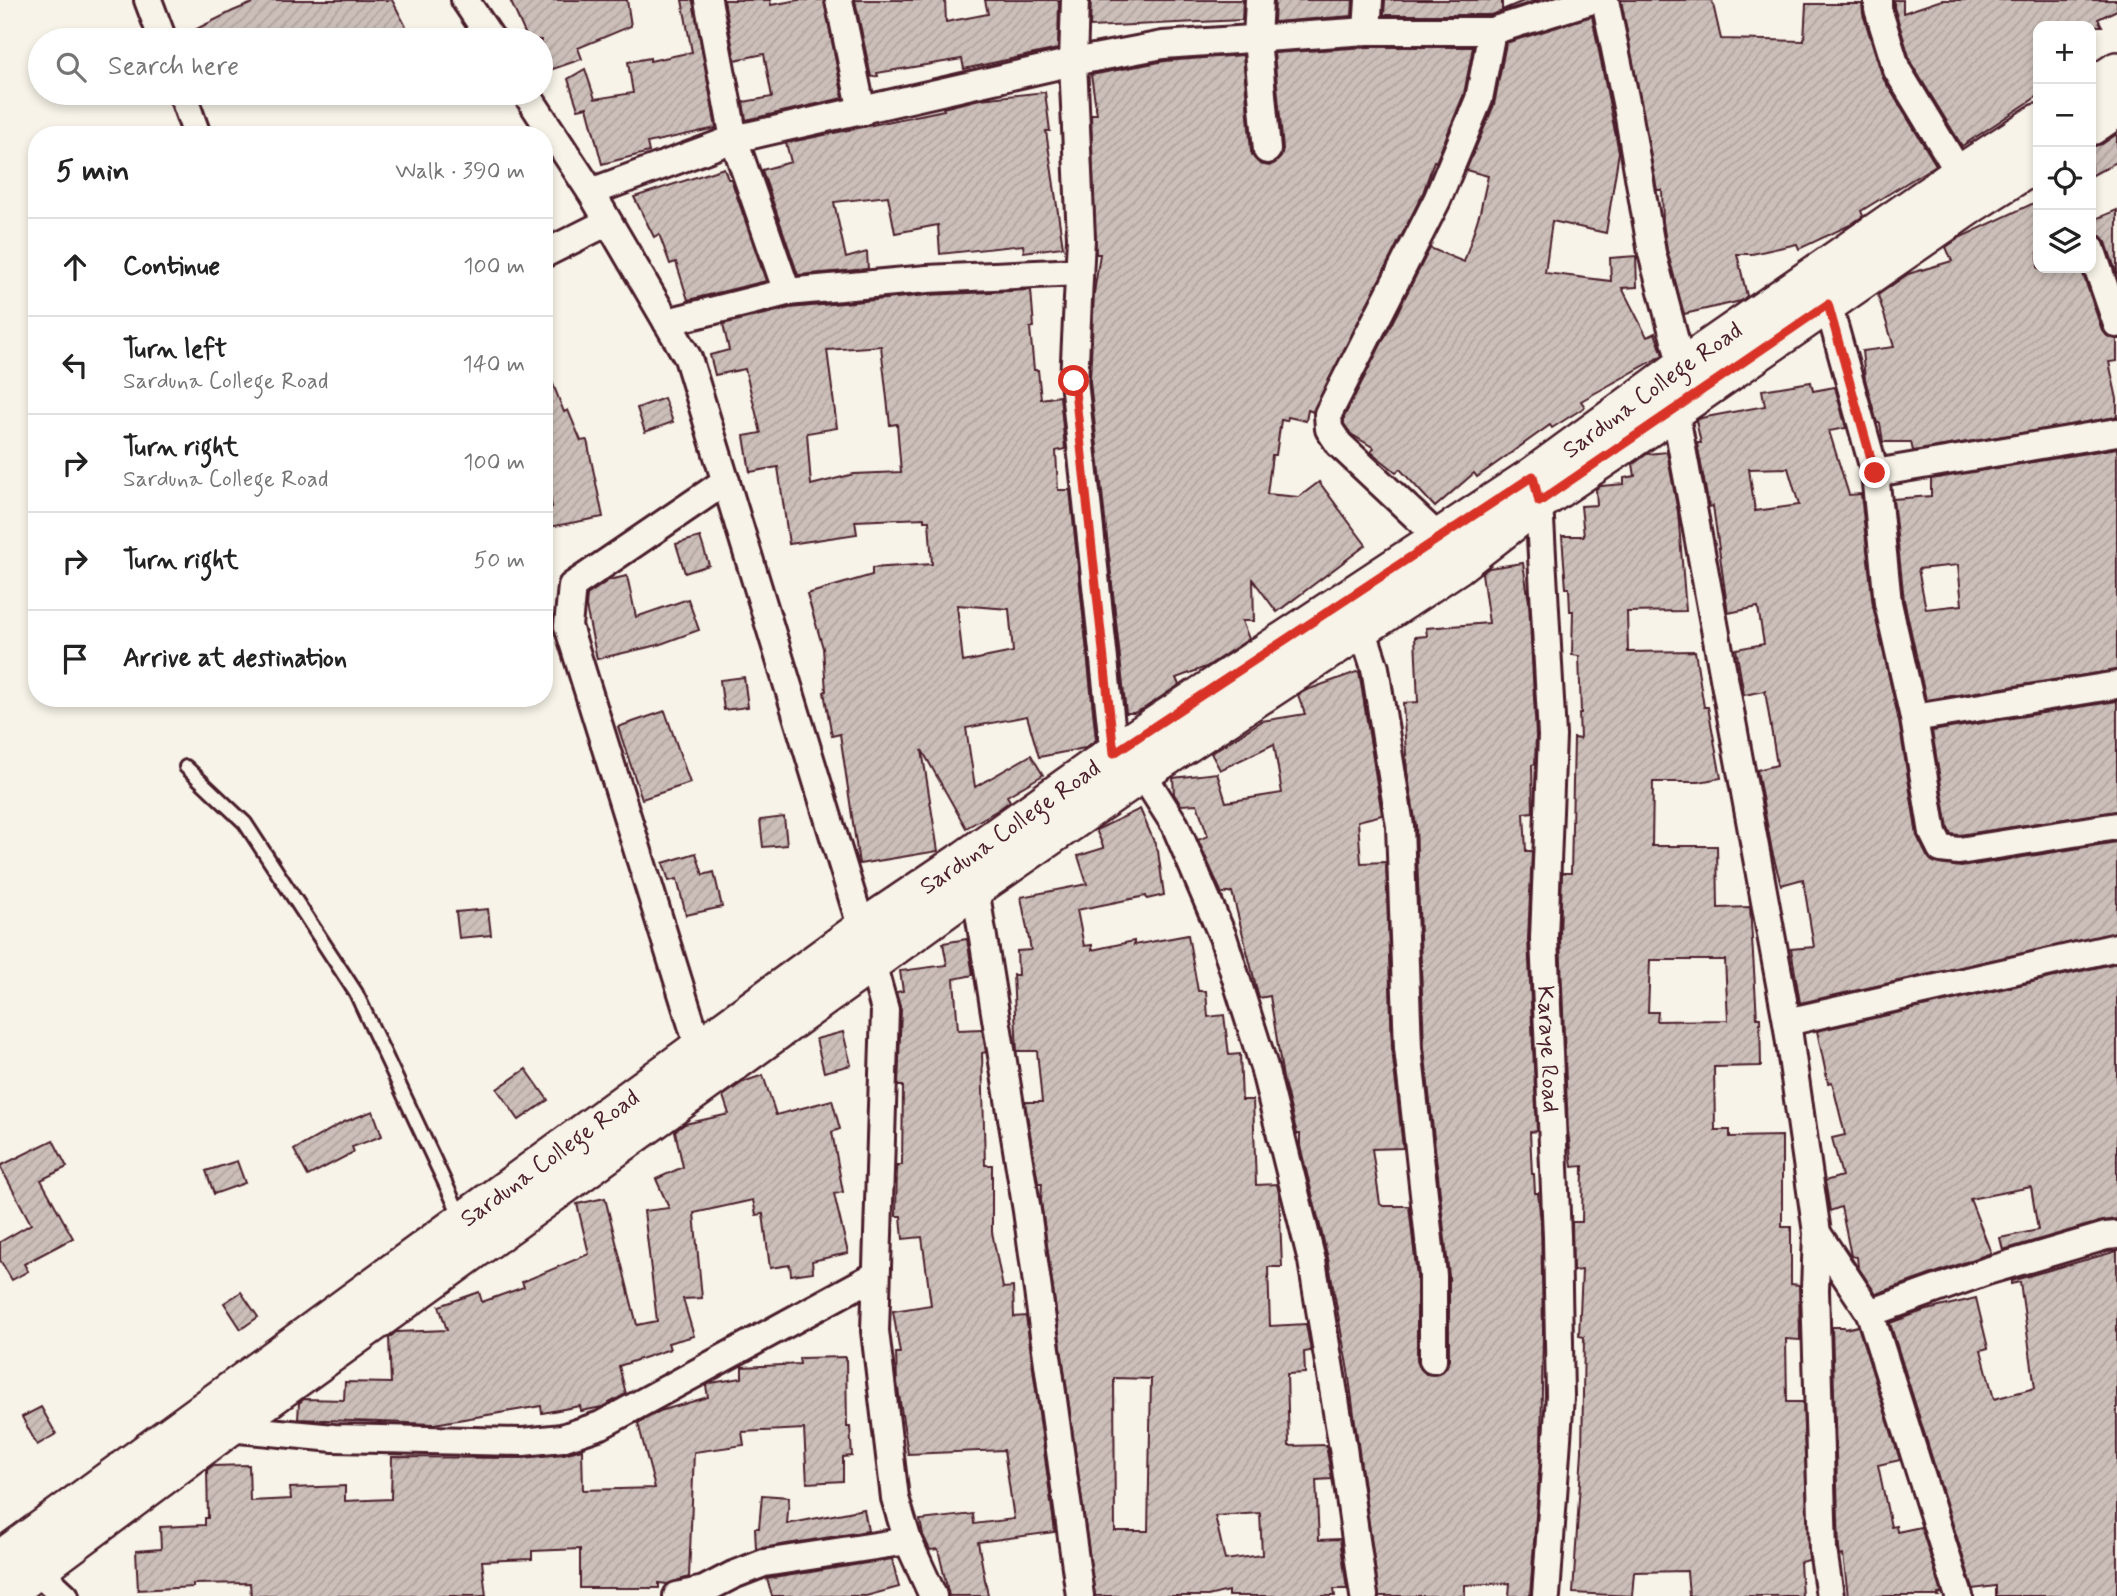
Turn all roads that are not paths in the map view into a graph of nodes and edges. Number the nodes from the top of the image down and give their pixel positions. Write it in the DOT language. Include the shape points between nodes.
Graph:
graph roads {
  1 [pos="148,0"];
  2 [pos="466,0"];
  3 [pos="708,0"];
  4 [pos="839,0"];
  5 [pos="1075,0"];
  6 [pos="1259,0"];
  7 [pos="1369,0"];
  8 [pos="1592,0"];
  9 [pos="1605,0"];
  10 [pos="1878,0"];
  11 [pos="158,28"];
  12 [pos="484,28"];
  13 [pos="1367,31"];
  14 [pos="1492,31"];
  15 [pos="1257,38"];
  16 [pos="1073,62"];
  17 [pos="2117,71"];
  18 [pos="2096,85"];
  19 [pos="186,105"];
  20 [pos="534,105"];
  21 [pos="2117,108"];
  22 [pos="862,111"];
  23 [pos="2096,123"];
  24 [pos="194,126"];
  25 [pos="548,126"];
  26 [pos="2033,126"];
  27 [pos="553,134"];
  28 [pos="734,139"];
  29 [pos="1267,150"];
  30 [pos="2033,165"];
  31 [pos="1960,174"];
  32 [pos="591,192"];
  33 [pos="608,222"];
  34 [pos="553,250"];
  35 [pos="2096,263"];
  36 [pos="1079,272"];
  37 [pos="788,292"];
  38 [pos="1828,304"];
  39 [pos="667,322"];
  40 [pos="2117,324"];
  41 [pos="1682,367"];
  42 [pos="1675,411"];
  43 [pos="2117,432"];
  44 [pos="1875,473"];
  45 [pos="726,481"];
  46 [pos="1536,489"];
  47 [pos="1438,538"];
  48 [pos="1362,628"];
  49 [pos="1273,668"];
  50 [pos="2117,685"];
  51 [pos="1914,718"];
  52 [pos="1128,763"];
  53 [pos="186,767"];
  54 [pos="2117,826"];
  55 [pos="975,888"];
  56 [pos="862,929"];
  57 [pos="2117,947"];
  58 [pos="872,963"];
  59 [pos="1787,1022"];
  60 [pos="699,1048"];
  61 [pos="462,1220"];
  62 [pos="1817,1233"];
  63 [pos="2117,1235"];
  64 [pos="876,1275"];
  65 [pos="1870,1312"];
  66 [pos="1433,1360"];
  67 [pos="228,1428"];
  68 [pos="908,1541"];
  69 [pos="0,1560"];
  70 [pos="37,1570"];
  71 [pos="705,1593"];
  72 [pos="2,1596"];
  73 [pos="65,1596"];
  74 [pos="677,1596"];
  75 [pos="933,1596"];
  76 [pos="1080,1596"];
  77 [pos="1364,1596"];
  78 [pos="1546,1596"];
  79 [pos="1830,1596"];
  80 [pos="1959,1596"];
  1 -- 11 [label="street"];
  2 -- 12 [label="street"];
  3 -- 28 [label="street"];
  4 -- 22 [label="street"];
  5 -- 16 [label="street"];
  6 -- 15 [label="street"];
  7 -- 13 [label="street"];
  8 -- 14 [label="street"];
  9 -- 41 [label="street" via="1652,253"];
  10 -- 31 [label="street" via="1897,70"];
  13 -- 14 [label="street"];
  13 -- 15 [label="street"];
  14 -- 47 [label="street" via="1479,99 1437,200 1328,414 1329,429 1339,444"];
  15 -- 16 [label="street" via="1163,45"];
  15 -- 29 [label="street"];
  16 -- 22 [label="street"];
  16 -- 36 [label="street"];
  17 -- 18 [label="street"];
  19 -- 24 [label="street"];
  20 -- 25 [label="street"];
  21 -- 23 [label="street"];
  22 -- 28 [label="street"];
  26 -- 31 [label="street, Sarduna College Road"];
  27 -- 32 [label="street"];
  28 -- 32 [label="street"];
  28 -- 37 [label="street"];
  30 -- 38 [label="street, Sarduna College Road"];
  31 -- 41 [label="street, Sarduna College Road"];
  32 -- 33 [label="street"];
  33 -- 34 [label="street"];
  33 -- 39 [label="street"];
  35 -- 40 [label="street"];
  36 -- 37 [label="street"];
  36 -- 52 [label="street" via="1074,381"];
  37 -- 39 [label="street"];
  38 -- 42 [label="street, Sarduna College Road"];
  38 -- 44 [label="street"];
  39 -- 45 [label="street" via="688,358"];
  41 -- 46 [label="street, Sarduna College Road"];
  42 -- 46 [label="street, Sarduna College Road"];
  42 -- 59 [label="street"];
  43 -- 44 [label="street"];
  44 -- 51 [label="street" via="1888,603"];
  45 -- 56 [label="street"];
  45 -- 60 [label="street" via="572,586 568,626"];
  46 -- 47 [label="street, Sarduna College Road"];
  46 -- 48 [label="street, Sarduna College Road" via="1458,565"];
  46 -- 78 [label="street, Karaye Road" via="1552,736 1544,938 1558,1236 1560,1396"];
  47 -- 49 [label="street, Sarduna College Road"];
  48 -- 49 [label="street, Sarduna College Road"];
  48 -- 66 [label="street" via="1375,668 1400,827 1408,1048 1433,1276"];
  49 -- 52 [label="street, Sarduna College Road"];
  50 -- 51 [label="street"];
  51 -- 54 [label="street" via="1933,833 1941,849 1959,851"];
  52 -- 55 [label="street, Sarduna College Road"];
  52 -- 56 [label="street, Sarduna College Road" via="964,860"];
  52 -- 77 [label="street" via="1175,825 1223,937 1264,1067 1312,1261"];
  53 -- 61 [label="lane" via="245,823 356,993"];
  55 -- 58 [label="street, Sarduna College Road"];
  55 -- 76 [label="street" via="1027,1210"];
  56 -- 60 [label="street, Sarduna College Road"];
  57 -- 59 [label="street"];
  58 -- 64 [label="street" via="885,1010"];
  58 -- 67 [label="street, Sarduna College Road"];
  59 -- 62 [label="street"];
  60 -- 61 [label="street, Sarduna College Road"];
  61 -- 69 [label="street, Sarduna College Road"];
  62 -- 65 [label="street"];
  62 -- 79 [label="street" via="1822,1536"];
  63 -- 65 [label="street" via="1987,1271"];
  64 -- 67 [label="street" via="601,1425 562,1438 523,1443 334,1438"];
  64 -- 68 [label="street" via="875,1331 895,1498"];
  65 -- 80 [label="street"];
  67 -- 70 [label="street, Sarduna College Road"];
  68 -- 71 [label="street" via="764,1563"];
  68 -- 75 [label="street"];
  70 -- 72 [label="street, Sarduna College Road"];
  70 -- 73 [label="street"];
  71 -- 74 [label="street"];
}
